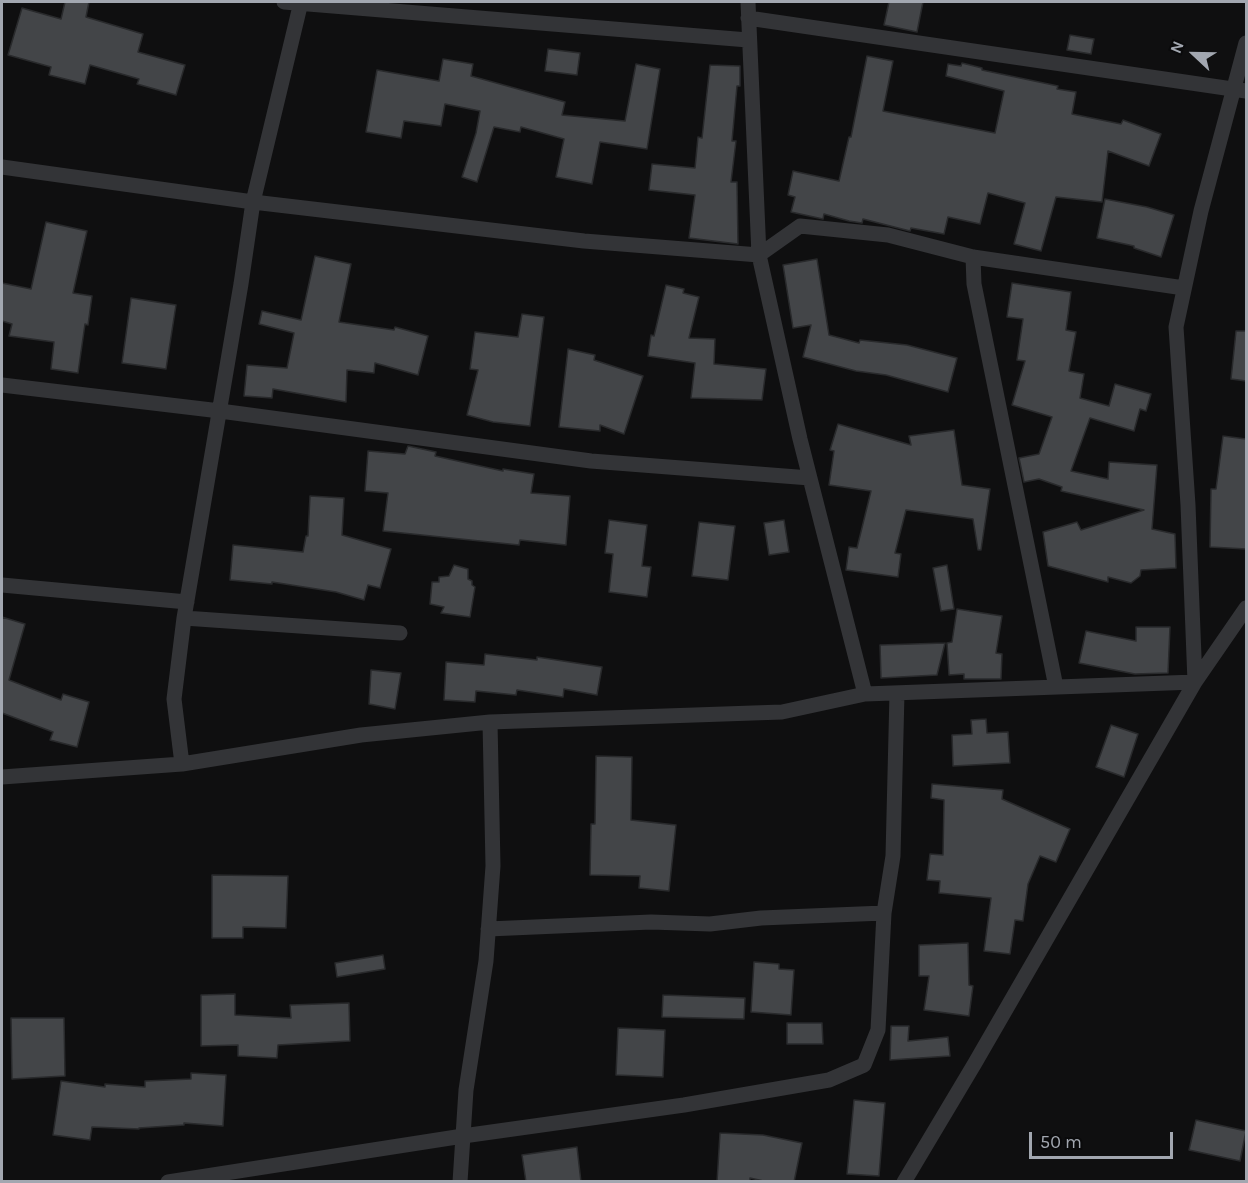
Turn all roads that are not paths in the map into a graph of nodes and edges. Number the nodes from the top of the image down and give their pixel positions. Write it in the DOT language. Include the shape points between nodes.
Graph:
graph roads {
  1 [pos="284,2"];
  2 [pos="748,2"];
  3 [pos="301,3"];
  4 [pos="748,18"];
  5 [pos="748,40"];
  6 [pos="1246,43"];
  7 [pos="1240,90"];
  8 [pos="2,167"];
  9 [pos="253,202"];
  10 [pos="759,255"];
  11 [pos="973,256"];
  12 [pos="1184,288"];
  13 [pos="2,385"];
  14 [pos="220,411"];
  15 [pos="810,478"];
  16 [pos="2,585"];
  17 [pos="187,602"];
  18 [pos="1246,608"];
  19 [pos="184,618"];
  20 [pos="400,633"];
  21 [pos="1196,682"];
  22 [pos="1056,687"];
  23 [pos="897,693"];
  24 [pos="865,694"];
  25 [pos="490,722"];
  26 [pos="182,764"];
  27 [pos="2,777"];
  28 [pos="884,913"];
  29 [pos="488,928"];
  30 [pos="463,1136"];
  31 [pos="168,1182"];
  32 [pos="460,1182"];
  33 [pos="904,1182"];
  1 -- 3 [label="street"];
  2 -- 4 [label="street"];
  3 -- 5 [label="street"];
  3 -- 9 [label="street"];
  4 -- 5 [label="street"];
  4 -- 7 [label="street"];
  5 -- 10 [label="street"];
  6 -- 7 [label="street"];
  7 -- 12 [label="street" via="1201,211"];
  8 -- 9 [label="street"];
  9 -- 10 [label="street" via="584,241"];
  9 -- 14 [label="street"];
  10 -- 11 [label="street" via="800,226 888,235"];
  10 -- 15 [label="street"];
  11 -- 12 [label="street"];
  11 -- 22 [label="street" via="974,284"];
  12 -- 21 [label="street" via="1176,327"];
  13 -- 14 [label="street"];
  14 -- 15 [label="street" via="591,460"];
  14 -- 17 [label="street"];
  15 -- 24 [label="street"];
  16 -- 17 [label="street"];
  17 -- 19 [label="street"];
  18 -- 21 [label="street"];
  19 -- 20 [label="street"];
  19 -- 26 [label="street" via="174,699"];
  21 -- 22 [label="street"];
  21 -- 33 [label="street"];
  22 -- 23 [label="street"];
  23 -- 24 [label="street"];
  23 -- 28 [label="street" via="893,856"];
  24 -- 25 [label="street" via="782,712"];
  25 -- 26 [label="street" via="361,735"];
  25 -- 29 [label="street" via="493,866"];
  26 -- 27 [label="street"];
  28 -- 29 [label="street" via="710,924 651,922"];
  28 -- 30 [label="street" via="878,1030 864,1065 830,1080"];
  29 -- 30 [label="street"];
  30 -- 31 [label="street"];
  30 -- 32 [label="street"];
}
